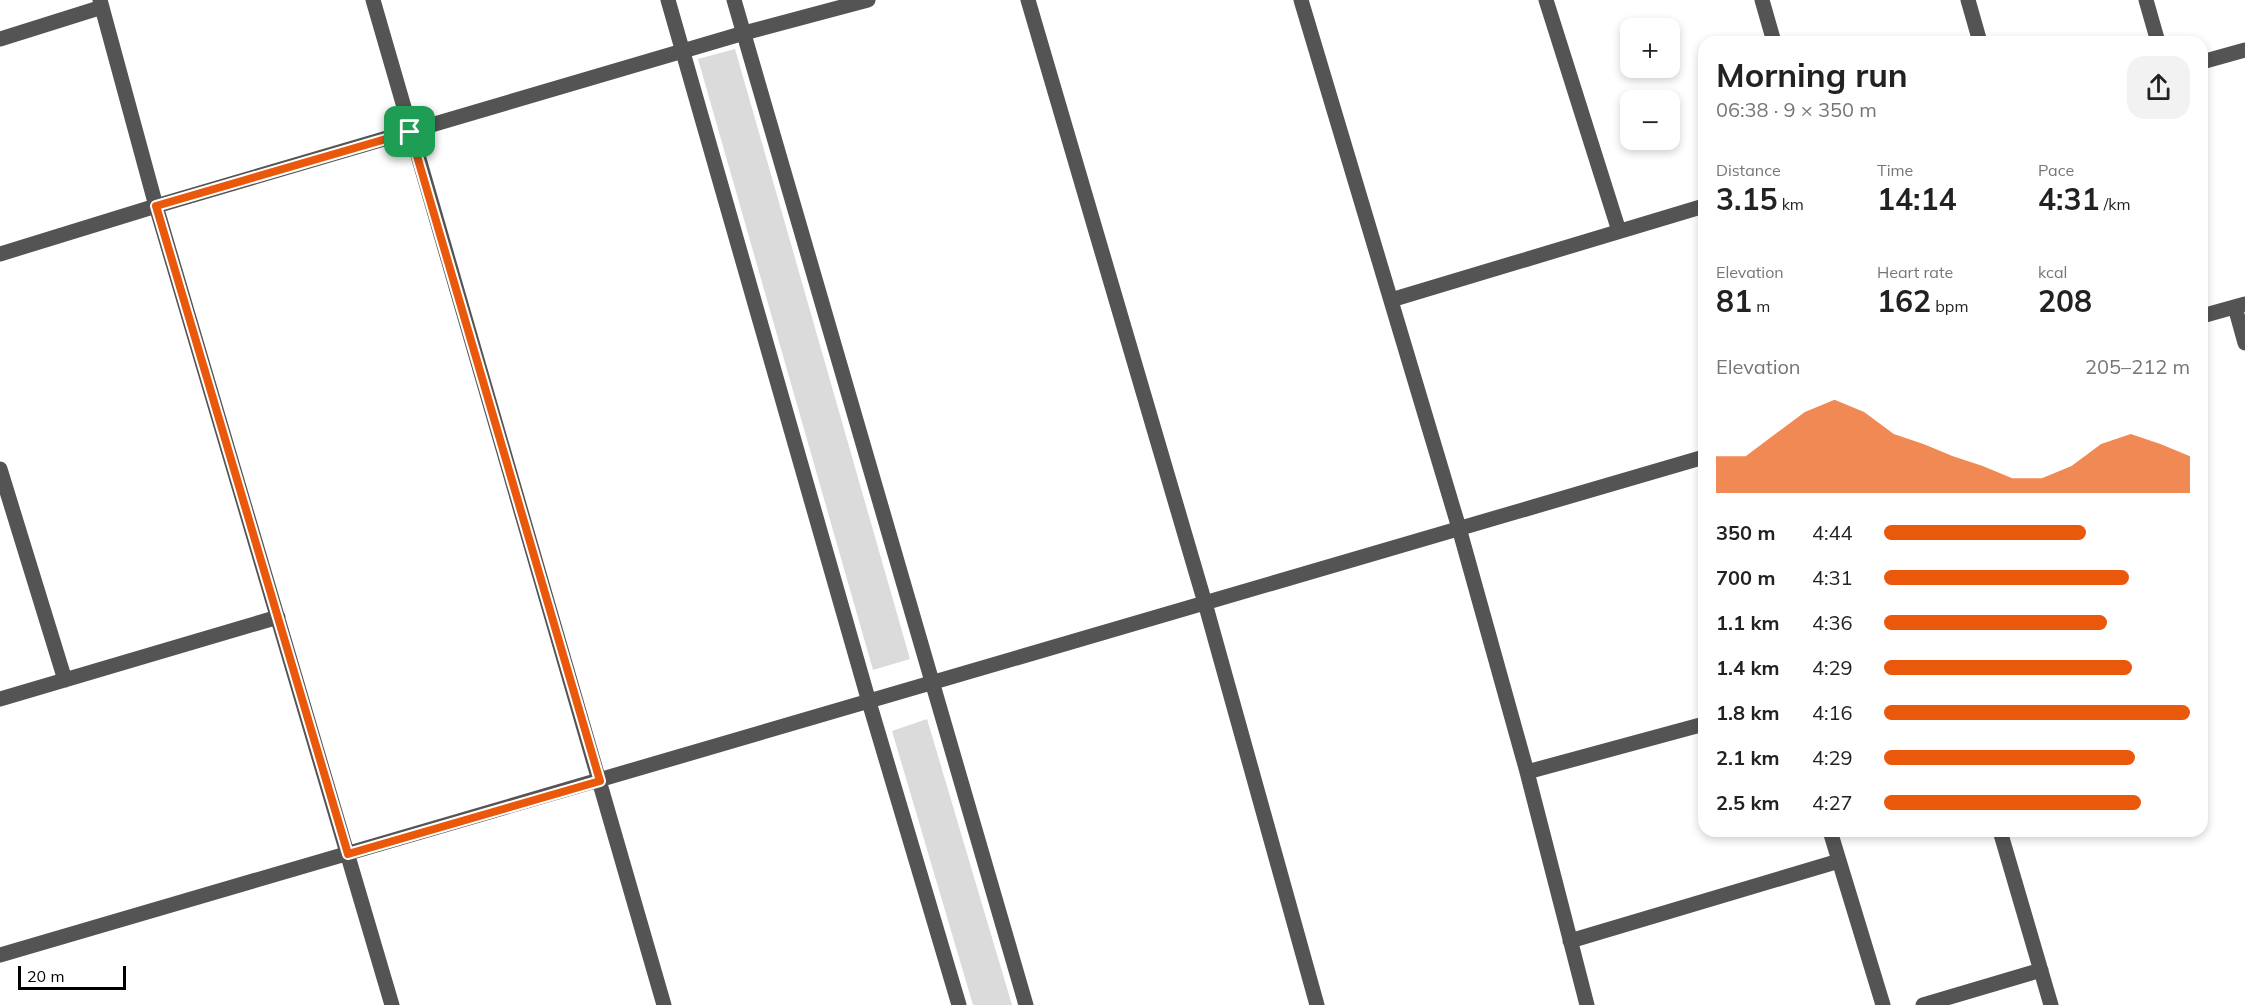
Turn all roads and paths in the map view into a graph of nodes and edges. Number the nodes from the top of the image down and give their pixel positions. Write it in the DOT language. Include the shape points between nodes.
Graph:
graph roads {
  1 [pos="373,0"];
  2 [pos="668,0"];
  3 [pos="734,0"];
  4 [pos="868,0"];
  5 [pos="1028,0"];
  6 [pos="1301,0"];
  7 [pos="1546,0"];
  8 [pos="1762,0"];
  9 [pos="1968,0"];
  10 [pos="2146,0"];
  11 [pos="101,4"];
  12 [pos="744,33"];
  13 [pos="1772,36"];
  14 [pos="1978,36"];
  15 [pos="2156,36"];
  16 [pos="0,39"];
  17 [pos="2245,50"];
  18 [pos="683,52"];
  19 [pos="2208,60"];
  20 [pos="410,132"];
  21 [pos="156,206"];
  22 [pos="1698,208"];
  23 [pos="1619,231"];
  24 [pos="0,254"];
  25 [pos="1391,300"];
  26 [pos="2240,305"];
  27 [pos="2208,314"];
  28 [pos="2245,343"];
  29 [pos="1698,459"];
  30 [pos="0,469"];
  31 [pos="1459,528"];
  32 [pos="1205,603"];
  33 [pos="278,617"];
  34 [pos="65,680"];
  35 [pos="931,684"];
  36 [pos="0,699"];
  37 [pos="869,702"];
  38 [pos="1698,726"];
  39 [pos="1527,772"];
  40 [pos="600,781"];
  41 [pos="1832,837"];
  42 [pos="2002,837"];
  43 [pos="348,854"];
  44 [pos="1839,861"];
  45 [pos="1570,941"];
  46 [pos="0,955"];
  47 [pos="2041,970"];
  48 [pos="392,1005"];
  49 [pos="664,1005"];
  50 [pos="959,1005"];
  51 [pos="1026,1005"];
  52 [pos="1317,1005"];
  53 [pos="1587,1005"];
  54 [pos="1882,1005"];
  55 [pos="1923,1005"];
  56 [pos="2051,1005"];
  1 -- 20 [label="street"];
  2 -- 18 [label="street"];
  3 -- 12 [label="street"];
  4 -- 12 [label="street"];
  5 -- 32 [label="street"];
  6 -- 25 [label="street"];
  7 -- 23 [label="street"];
  8 -- 13 [label="street"];
  9 -- 14 [label="street"];
  10 -- 15 [label="street"];
  11 -- 16 [label="street"];
  11 -- 21 [label="street"];
  12 -- 18 [label="street"];
  12 -- 35 [label="street"];
  17 -- 19 [label="street"];
  18 -- 20 [label="street"];
  18 -- 37 [label="street"];
  20 -- 21 [label="street"];
  20 -- 40 [label="street"];
  21 -- 24 [label="street"];
  21 -- 33 [label="street"];
  22 -- 23 [label="street"];
  23 -- 25 [label="street"];
  25 -- 31 [label="street"];
  26 -- 27 [label="street"];
  26 -- 28 [label="street"];
  29 -- 31 [label="street"];
  30 -- 34 [label="street"];
  31 -- 32 [label="street"];
  31 -- 39 [label="street"];
  32 -- 35 [label="street"];
  32 -- 52 [label="street"];
  33 -- 34 [label="street"];
  33 -- 43 [label="street"];
  34 -- 36 [label="street"];
  35 -- 37 [label="street"];
  35 -- 51 [label="street"];
  37 -- 40 [label="street"];
  37 -- 50 [label="street"];
  38 -- 39 [label="street"];
  39 -- 45 [label="street"];
  40 -- 43 [label="street"];
  40 -- 49 [label="street"];
  41 -- 44 [label="street"];
  42 -- 47 [label="street"];
  43 -- 46 [label="street"];
  43 -- 48 [label="street"];
  44 -- 45 [label="street"];
  44 -- 54 [label="street"];
  45 -- 53 [label="street"];
  47 -- 55 [label="street"];
  47 -- 56 [label="street"];
}
